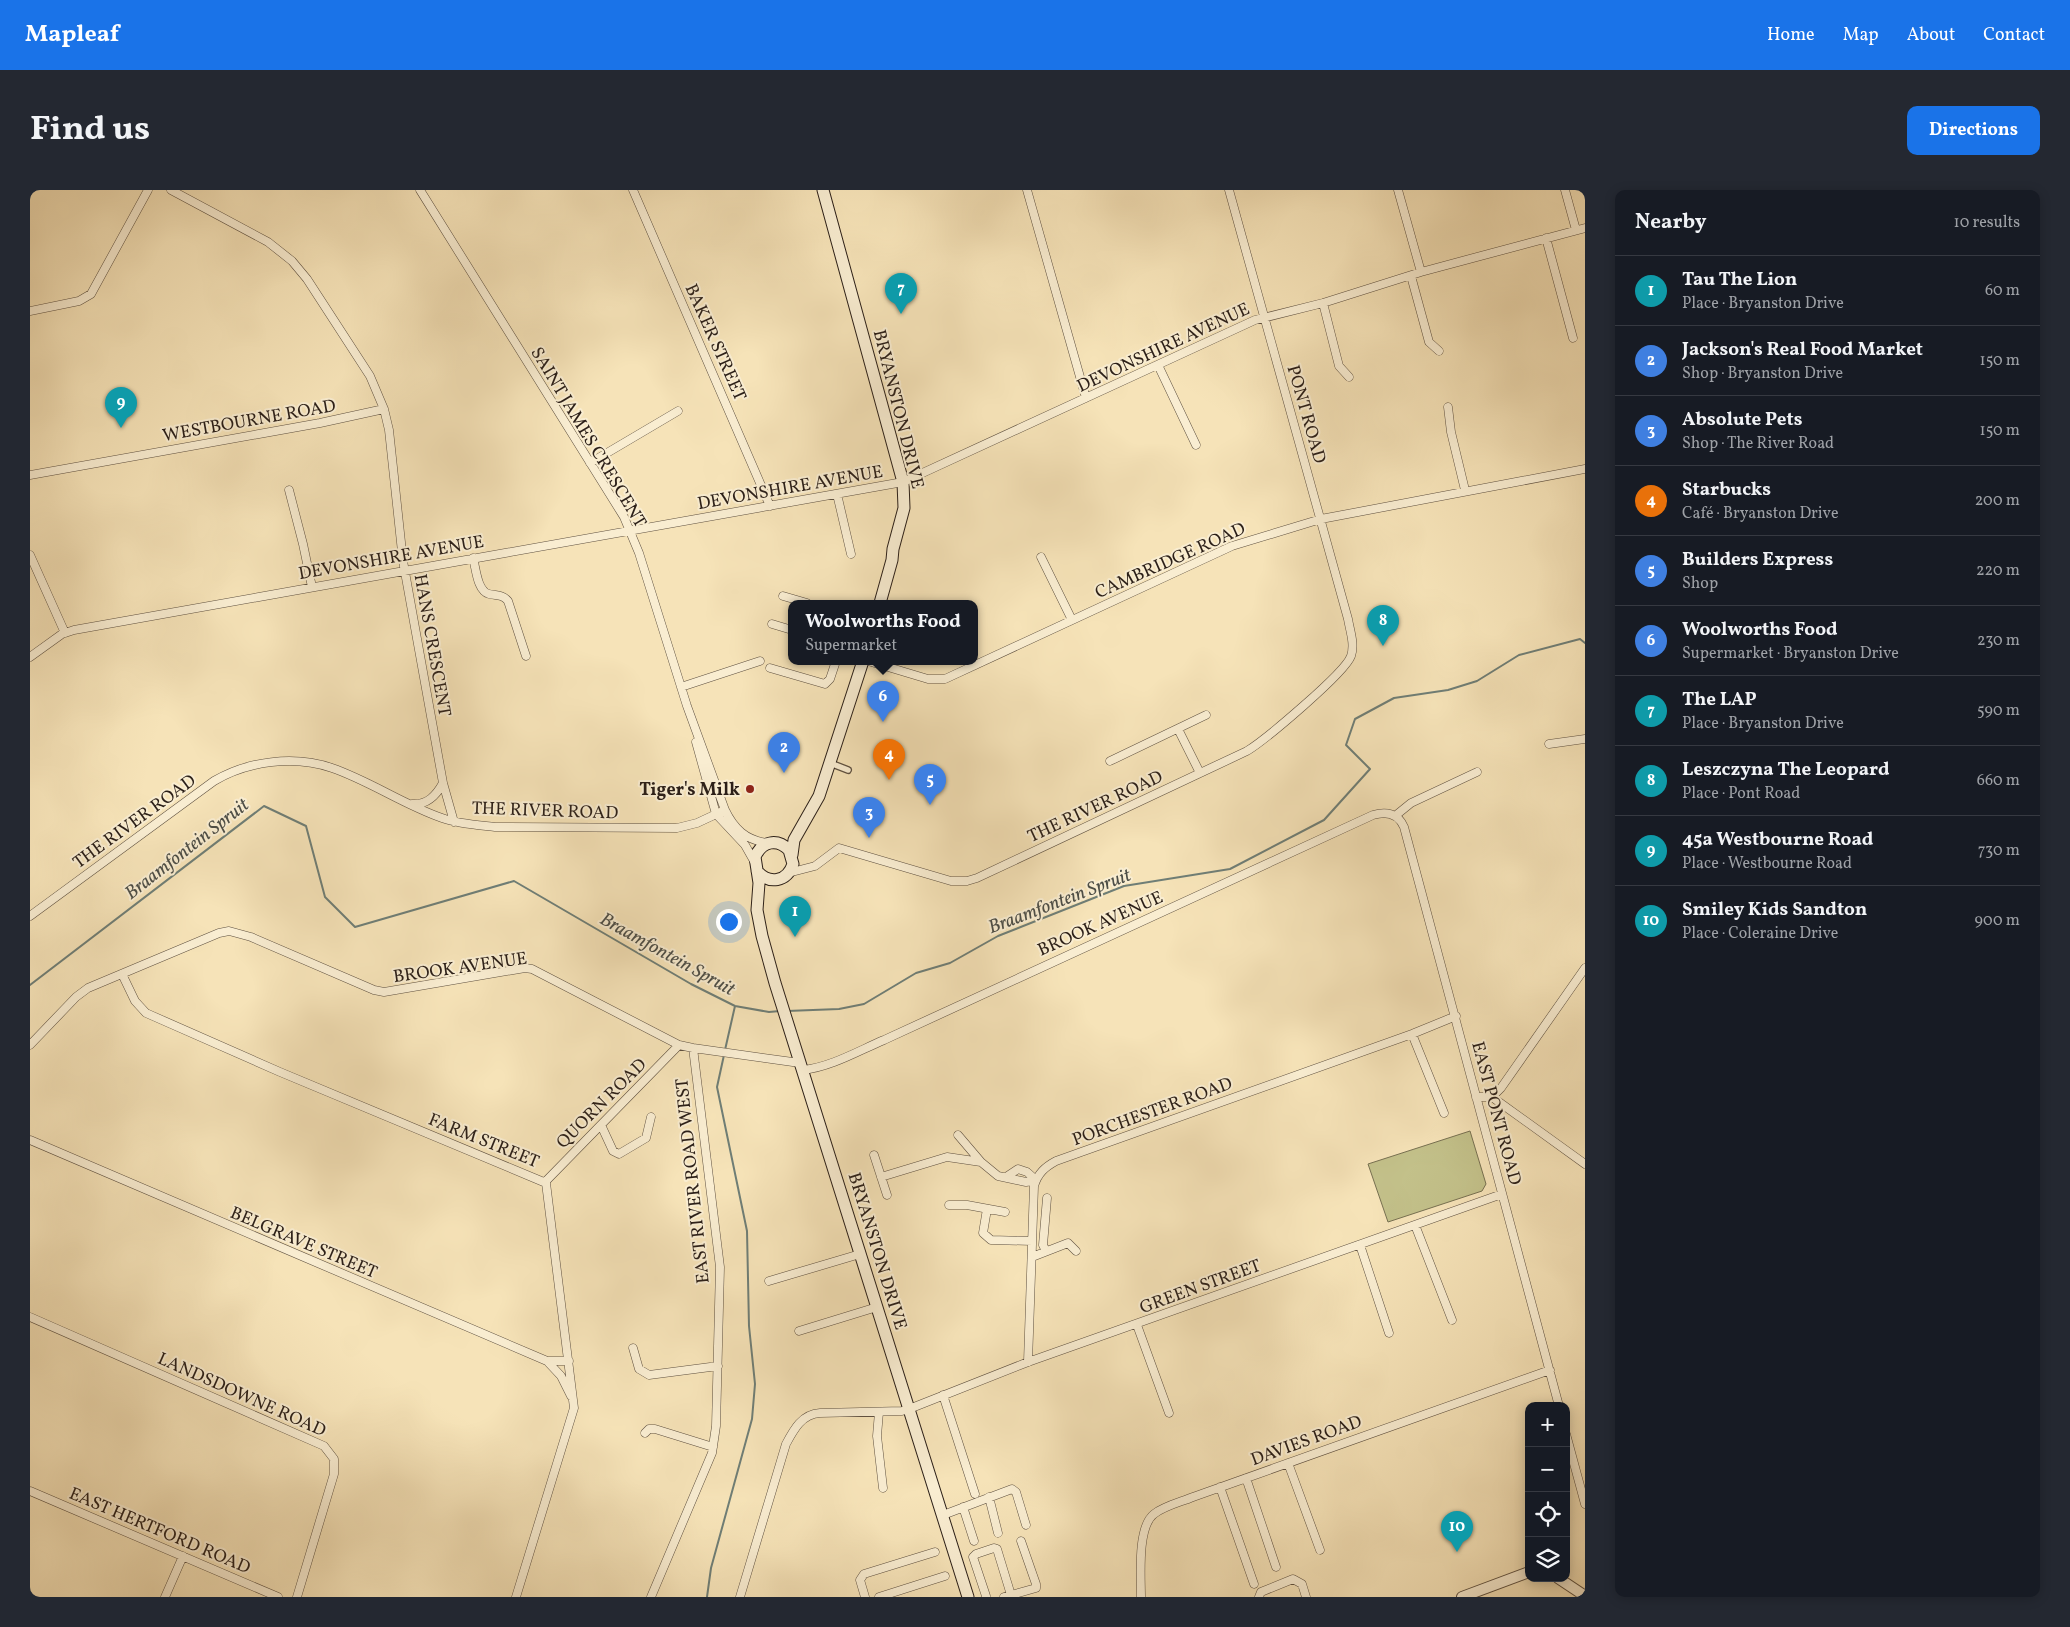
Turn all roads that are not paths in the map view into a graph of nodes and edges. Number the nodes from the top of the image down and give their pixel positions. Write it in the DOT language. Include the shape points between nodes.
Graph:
graph roads {
  1 [pos="148,190"];
  2 [pos="171,190"];
  3 [pos="420,190"];
  4 [pos="633,190"];
  5 [pos="823,190"];
  6 [pos="1027,190"];
  7 [pos="1229,190"];
  8 [pos="1398,190"];
  9 [pos="1566,190"];
  10 [pos="1585,228"];
  11 [pos="1576,230"];
  12 [pos="1546,238"];
  13 [pos="1421,272"];
  14 [pos="1411,276"];
  15 [pos="1323,302"];
  16 [pos="30,311"];
  17 [pos="1264,317"];
  18 [pos="1572,338"];
  19 [pos="1439,351"];
  20 [pos="1158,365"];
  21 [pos="1349,377"];
  22 [pos="1086,398"];
  23 [pos="1448,407"];
  24 [pos="384,409"];
  25 [pos="678,411"];
  26 [pos="1196,445"];
  27 [pos="590,462"];
  28 [pos="1585,468"];
  29 [pos="30,475"];
  30 [pos="903,482"];
  31 [pos="289,490"];
  32 [pos="1465,490"];
  33 [pos="837,494"];
  34 [pos="770,506"];
  35 [pos="1321,519"];
  36 [pos="631,530"];
  37 [pos="893,550"];
  38 [pos="851,554"];
  39 [pos="30,555"];
  40 [pos="1041,557"];
  41 [pos="473,558"];
  42 [pos="404,570"];
  43 [pos="312,587"];
  44 [pos="783,596"];
  45 [pos="797,600"];
  46 [pos="874,600"];
  47 [pos="881,600"];
  48 [pos="1072,620"];
  49 [pos="772,624"];
  50 [pos="788,629"];
  51 [pos="65,633"];
  52 [pos="1353,648"];
  53 [pos="526,656"];
  54 [pos="30,657"];
  55 [pos="760,661"];
  56 [pos="978,664"];
  57 [pos="835,665"];
  58 [pos="855,665"];
  59 [pos="862,665"];
  60 [pos="882,665"];
  61 [pos="975,665"];
  62 [pos="770,668"];
  63 [pos="681,687"];
  64 [pos="1206,715"];
  65 [pos="691,718"];
  66 [pos="1178,729"];
  67 [pos="1585,739"];
  68 [pos="1549,744"];
  69 [pos="1110,761"];
  70 [pos="830,763"];
  71 [pos="848,770"];
  72 [pos="1477,772"];
  73 [pos="1200,773"];
  74 [pos="443,783"];
  75 [pos="407,804"];
  76 [pos="725,810"];
  77 [pos="716,814"];
  78 [pos="1395,816"];
  79 [pos="454,822"];
  80 [pos="770,843"];
  81 [pos="792,857"];
  82 [pos="815,866"];
  83 [pos="756,867"];
  84 [pos="786,876"];
  85 [pos="758,914"];
  86 [pos="30,916"];
  87 [pos="1585,968"];
  88 [pos="122,974"];
  89 [pos="1456,1016"];
  90 [pos="1412,1034"];
  91 [pos="30,1045"];
  92 [pos="679,1045"];
  93 [pos="693,1048"];
  94 [pos="802,1067"];
  95 [pos="1476,1097"];
  96 [pos="1492,1098"];
  97 [pos="1444,1113"];
  98 [pos="651,1117"];
  99 [pos="601,1125"];
  100 [pos="958,1135"];
  101 [pos="30,1140"];
  102 [pos="874,1155"];
  103 [pos="981,1162"];
  104 [pos="1585,1164"];
  105 [pos="881,1177"];
  106 [pos="1036,1180"];
  107 [pos="545,1182"];
  108 [pos="1502,1194"];
  109 [pos="887,1195"];
  110 [pos="1047,1198"];
  111 [pos="949,1205"];
  112 [pos="987,1209"];
  113 [pos="1005,1212"];
  114 [pos="1415,1225"];
  115 [pos="1032,1241"];
  116 [pos="1360,1245"];
  117 [pos="1046,1251"];
  118 [pos="1076,1251"];
  119 [pos="860,1254"];
  120 [pos="1032,1257"];
  121 [pos="769,1281"];
  122 [pos="877,1307"];
  123 [pos="30,1317"];
  124 [pos="1452,1320"];
  125 [pos="1137,1325"];
  126 [pos="799,1331"];
  127 [pos="1389,1333"];
  128 [pos="633,1348"];
  129 [pos="547,1361"];
  130 [pos="569,1361"];
  131 [pos="1028,1362"];
  132 [pos="718,1366"];
  133 [pos="1550,1370"];
  134 [pos="943,1395"];
  135 [pos="574,1402"];
  136 [pos="1558,1402"];
  137 [pos="909,1408"];
  138 [pos="879,1412"];
  139 [pos="1169,1413"];
  140 [pos="645,1433"];
  141 [pos="714,1447"];
  142 [pos="1570,1447"];
  143 [pos="1288,1462"];
  144 [pos="1246,1478"];
  145 [pos="1220,1487"];
  146 [pos="883,1488"];
  147 [pos="1583,1490"];
  148 [pos="30,1491"];
  149 [pos="975,1494"];
  150 [pos="989,1497"];
  151 [pos="1585,1504"];
  152 [pos="963,1508"];
  153 [pos="943,1515"];
  154 [pos="1026,1525"];
  155 [pos="998,1533"];
  156 [pos="974,1541"];
  157 [pos="1021,1541"];
  158 [pos="1320,1550"];
  159 [pos="935,1552"];
  160 [pos="183,1556"];
  161 [pos="1276,1567"];
  162 [pos="1525,1573"];
  163 [pos="945,1576"];
  164 [pos="1570,1581"];
  165 [pos="1564,1582"];
  166 [pos="1254,1584"];
  167 [pos="1585,1591"];
  168 [pos="986,1596"];
  169 [pos="1007,1596"];
  170 [pos="1585,1596"];
  171 [pos="165,1597"];
  172 [pos="278,1597"];
  173 [pos="297,1597"];
  174 [pos="516,1597"];
  175 [pos="651,1597"];
  176 [pos="740,1597"];
  177 [pos="865,1597"];
  178 [pos="879,1597"];
  179 [pos="968,1597"];
  180 [pos="1141,1597"];
  181 [pos="1259,1597"];
  182 [pos="1306,1597"];
  183 [pos="1462,1597"];
  1 -- 16 [label="street" via="90,294 79,301"];
  2 -- 24 [label="street, HANS CRESCENT" via="268,242 292,261 367,371"];
  3 -- 27 [label="street, SAINT JAMES CRESCENT"];
  4 -- 34 [label="street, BAKER STREET"];
  5 -- 30 [label="main road, BRYANSTON DRIVE"];
  6 -- 22 [label="street"];
  7 -- 17 [label="street, PONT ROAD"];
  8 -- 13 [label="street"];
  9 -- 11 [label="street"];
  10 -- 11 [label="street, DEVONSHIRE AVENUE"];
  11 -- 12 [label="street, DEVONSHIRE AVENUE"];
  12 -- 13 [label="street, DEVONSHIRE AVENUE"];
  12 -- 18 [label="street"];
  13 -- 14 [label="street, DEVONSHIRE AVENUE"];
  14 -- 15 [label="street, DEVONSHIRE AVENUE"];
  14 -- 19 [label="street" via="1429,342"];
  15 -- 17 [label="street, DEVONSHIRE AVENUE"];
  15 -- 21 [label="street" via="1339,366"];
  17 -- 20 [label="street, DEVONSHIRE AVENUE"];
  17 -- 35 [label="street, PONT ROAD"];
  20 -- 22 [label="street, DEVONSHIRE AVENUE"];
  20 -- 26 [label="street"];
  22 -- 30 [label="street, DEVONSHIRE AVENUE"];
  23 -- 32 [label="street" via="1452,440"];
  24 -- 29 [label="street, WESTBOURNE ROAD" via="320,424"];
  24 -- 42 [label="street, HANS CRESCENT"];
  25 -- 27 [label="street"];
  27 -- 36 [label="street, SAINT JAMES CRESCENT"];
  28 -- 32 [label="street, CAMBRIDGE ROAD"];
  30 -- 33 [label="street, DEVONSHIRE AVENUE"];
  30 -- 37 [label="main road, BRYANSTON DRIVE" via="904,508"];
  31 -- 43 [label="street"];
  32 -- 35 [label="street, CAMBRIDGE ROAD"];
  33 -- 34 [label="street, DEVONSHIRE AVENUE"];
  33 -- 38 [label="street"];
  34 -- 36 [label="street, DEVONSHIRE AVENUE"];
  35 -- 48 [label="street, CAMBRIDGE ROAD" via="1232,546"];
  35 -- 52 [label="street, PONT ROAD"];
  36 -- 41 [label="street, DEVONSHIRE AVENUE"];
  36 -- 63 [label="street, SAINT JAMES CRESCENT"];
  37 -- 46 [label="main road, BRYANSTON DRIVE"];
  37 -- 47 [label="main road, BRYANSTON DRIVE"];
  39 -- 51 [label="street"];
  40 -- 48 [label="street"];
  41 -- 42 [label="street, DEVONSHIRE AVENUE"];
  41 -- 53 [label="street" via="482,589 508,601"];
  42 -- 43 [label="street, DEVONSHIRE AVENUE"];
  42 -- 74 [label="street, HANS CRESCENT"];
  43 -- 51 [label="street, DEVONSHIRE AVENUE"];
  44 -- 45 [label="street"];
  48 -- 56 [label="street, CAMBRIDGE ROAD"];
  49 -- 50 [label="street"];
  51 -- 54 [label="street, DEVONSHIRE AVENUE"];
  52 -- 73 [label="street, THE RIVER ROAD" via="1349,660 1338,674 1266,737 1247,751"];
  55 -- 63 [label="street"];
  57 -- 62 [label="street" via="825,684"];
  58 -- 80 [label="main road" via="813,798 793,831"];
  59 -- 70 [label="main road"];
  60 -- 61 [label="street, CAMBRIDGE ROAD" via="928,678 945,679"];
  63 -- 65 [label="street, SAINT JAMES CRESCENT"];
  64 -- 66 [label="street"];
  65 -- 76 [label="street, SAINT JAMES CRESCENT"];
  65 -- 77 [label="street, SAINT JAMES CRESCENT"];
  66 -- 69 [label="street"];
  66 -- 73 [label="street"];
  67 -- 68 [label="street"];
  70 -- 71 [label="street"];
  70 -- 81 [label="main road" via="815,804 794,840"];
  72 -- 78 [label="street" via="1411,803"];
  73 -- 82 [label="street, THE RIVER ROAD" via="967,881 951,881 839,848"];
  74 -- 75 [label="street" via="429,800"];
  74 -- 79 [label="street, HANS CRESCENT"];
  75 -- 79 [label="street, THE RIVER ROAD"];
  75 -- 86 [label="street, THE RIVER ROAD" via="330,767 300,762 247,766 214,781"];
  76 -- 77 [label="street, THE RIVER ROAD"];
  76 -- 80 [label="street, SAINT JAMES CRESCENT" via="743,835 755,842"];
  77 -- 79 [label="street, THE RIVER ROAD" via="677,828 494,827"];
  77 -- 83 [label="street, SAINT JAMES CRESCENT" via="745,845"];
  78 -- 89 [label="street, EAST PONT ROAD" via="1404,827"];
  78 -- 94 [label="street, BROOK AVENUE" via="1385,813 1372,815 832,1063 812,1069"];
  80 -- 81 [label="main road" via="785,846"];
  80 -- 83 [label="main road" via="757,851"];
  81 -- 82 [label="street"];
  81 -- 84 [label="main road"];
  82 -- 84 [label="street, THE RIVER ROAD"];
  83 -- 84 [label="main road" via="766,879 777,880"];
  83 -- 85 [label="main road, BRYANSTON DRIVE"];
  84 -- 85 [label="main road" via="765,895"];
  85 -- 94 [label="main road, BRYANSTON DRIVE" via="775,983"];
  87 -- 96 [label="street"];
  88 -- 91 [label="street, BROOK AVENUE" via="81,992"];
  88 -- 92 [label="street, BROOK AVENUE" via="229,931 251,936 384,992 529,968"];
  88 -- 107 [label="street, FARM STREET" via="135,1001 146,1013"];
  89 -- 90 [label="street, PORCHESTER ROAD"];
  89 -- 95 [label="street, EAST PONT ROAD"];
  90 -- 97 [label="street"];
  90 -- 106 [label="street, PORCHESTER ROAD" via="1056,1161 1040,1172"];
  92 -- 93 [label="street, BROOK AVENUE"];
  92 -- 99 [label="street, QUORN ROAD"];
  93 -- 94 [label="street, BROOK AVENUE"];
  93 -- 132 [label="street, EAST RIVER ROAD WEST" via="720,1262"];
  94 -- 119 [label="main road, BRYANSTON DRIVE"];
  95 -- 96 [label="street"];
  95 -- 108 [label="street, EAST PONT ROAD"];
  96 -- 104 [label="street"];
  98 -- 99 [label="street" via="646,1138 619,1154 613,1151"];
  99 -- 107 [label="street, QUORN ROAD"];
  100 -- 103 [label="street"];
  101 -- 129 [label="street, BELGRAVE STREET"];
  102 -- 105 [label="street"];
  103 -- 105 [label="street" via="944,1157"];
  103 -- 106 [label="street" via="998,1176 1006,1177 1018,1169"];
  105 -- 109 [label="street"];
  106 -- 115 [label="street"];
  107 -- 130 [label="street, FARM STREET"];
  108 -- 114 [label="street, GREEN STREET"];
  108 -- 133 [label="street, EAST PONT ROAD"];
  110 -- 117 [label="street" via="1043,1245"];
  111 -- 112 [label="street"];
  112 -- 113 [label="street"];
  112 -- 115 [label="street" via="983,1233 991,1240"];
  114 -- 116 [label="street, GREEN STREET"];
  114 -- 124 [label="street"];
  115 -- 120 [label="street"];
  116 -- 125 [label="street, GREEN STREET"];
  116 -- 127 [label="street"];
  117 -- 118 [label="street" via="1068,1243"];
  117 -- 120 [label="street"];
  119 -- 121 [label="street"];
  119 -- 122 [label="main road, BRYANSTON DRIVE"];
  120 -- 131 [label="street"];
  122 -- 126 [label="street"];
  122 -- 137 [label="main road, BRYANSTON DRIVE"];
  123 -- 173 [label="street, LANDSDOWNE ROAD" via="328,1449 334,1459 334,1474"];
  125 -- 131 [label="street, GREEN STREET"];
  125 -- 139 [label="street"];
  128 -- 132 [label="street" via="639,1369 649,1375"];
  129 -- 130 [label="street, BELGRAVE STREET"];
  129 -- 135 [label="street" via="562,1378"];
  130 -- 135 [label="street, FARM STREET"];
  131 -- 134 [label="street, GREEN STREET"];
  132 -- 141 [label="street, EAST RIVER ROAD WEST"];
  133 -- 136 [label="street, EAST PONT ROAD"];
  133 -- 143 [label="street, DAVIES ROAD"];
  134 -- 137 [label="street, GREEN STREET"];
  134 -- 149 [label="street"];
  135 -- 174 [label="street, FARM STREET" via="572,1418"];
  137 -- 138 [label="street, GREEN STREET"];
  137 -- 153 [label="main road, BRYANSTON DRIVE"];
  138 -- 146 [label="street" via="878,1442"];
  138 -- 176 [label="street, GREEN STREET" via="812,1414 795,1429 786,1444"];
  140 -- 141 [label="street" via="655,1429"];
  141 -- 175 [label="street, EAST RIVER ROAD WEST"];
  142 -- 147 [label="street"];
  143 -- 144 [label="street, DAVIES ROAD"];
  143 -- 158 [label="street"];
  144 -- 145 [label="street, DAVIES ROAD"];
  144 -- 161 [label="street"];
  145 -- 166 [label="street"];
  145 -- 180 [label="street, DAVIES ROAD" via="1156,1513 1149,1519 1143,1534"];
  147 -- 151 [label="street"];
  148 -- 160 [label="street, EAST HERTFORD ROAD"];
  150 -- 152 [label="street"];
  150 -- 154 [label="street" via="1014,1490"];
  150 -- 155 [label="street"];
  152 -- 153 [label="street"];
  152 -- 156 [label="street"];
  153 -- 179 [label="main road, BRYANSTON DRIVE"];
  157 -- 169 [label="street" via="1036,1588"];
  159 -- 177 [label="street" via="864,1574 860,1580"];
  160 -- 171 [label="street"];
  160 -- 172 [label="street, EAST HERTFORD ROAD"];
  162 -- 183 [label="street"];
  163 -- 178 [label="street"];
  164 -- 167 [label="street"];
  165 -- 170 [label="street"];
  168 -- 169 [label="street" via="973,1557 994,1548"];
  181 -- 182 [label="street" via="1261,1592 1293,1579 1302,1584"];
}
